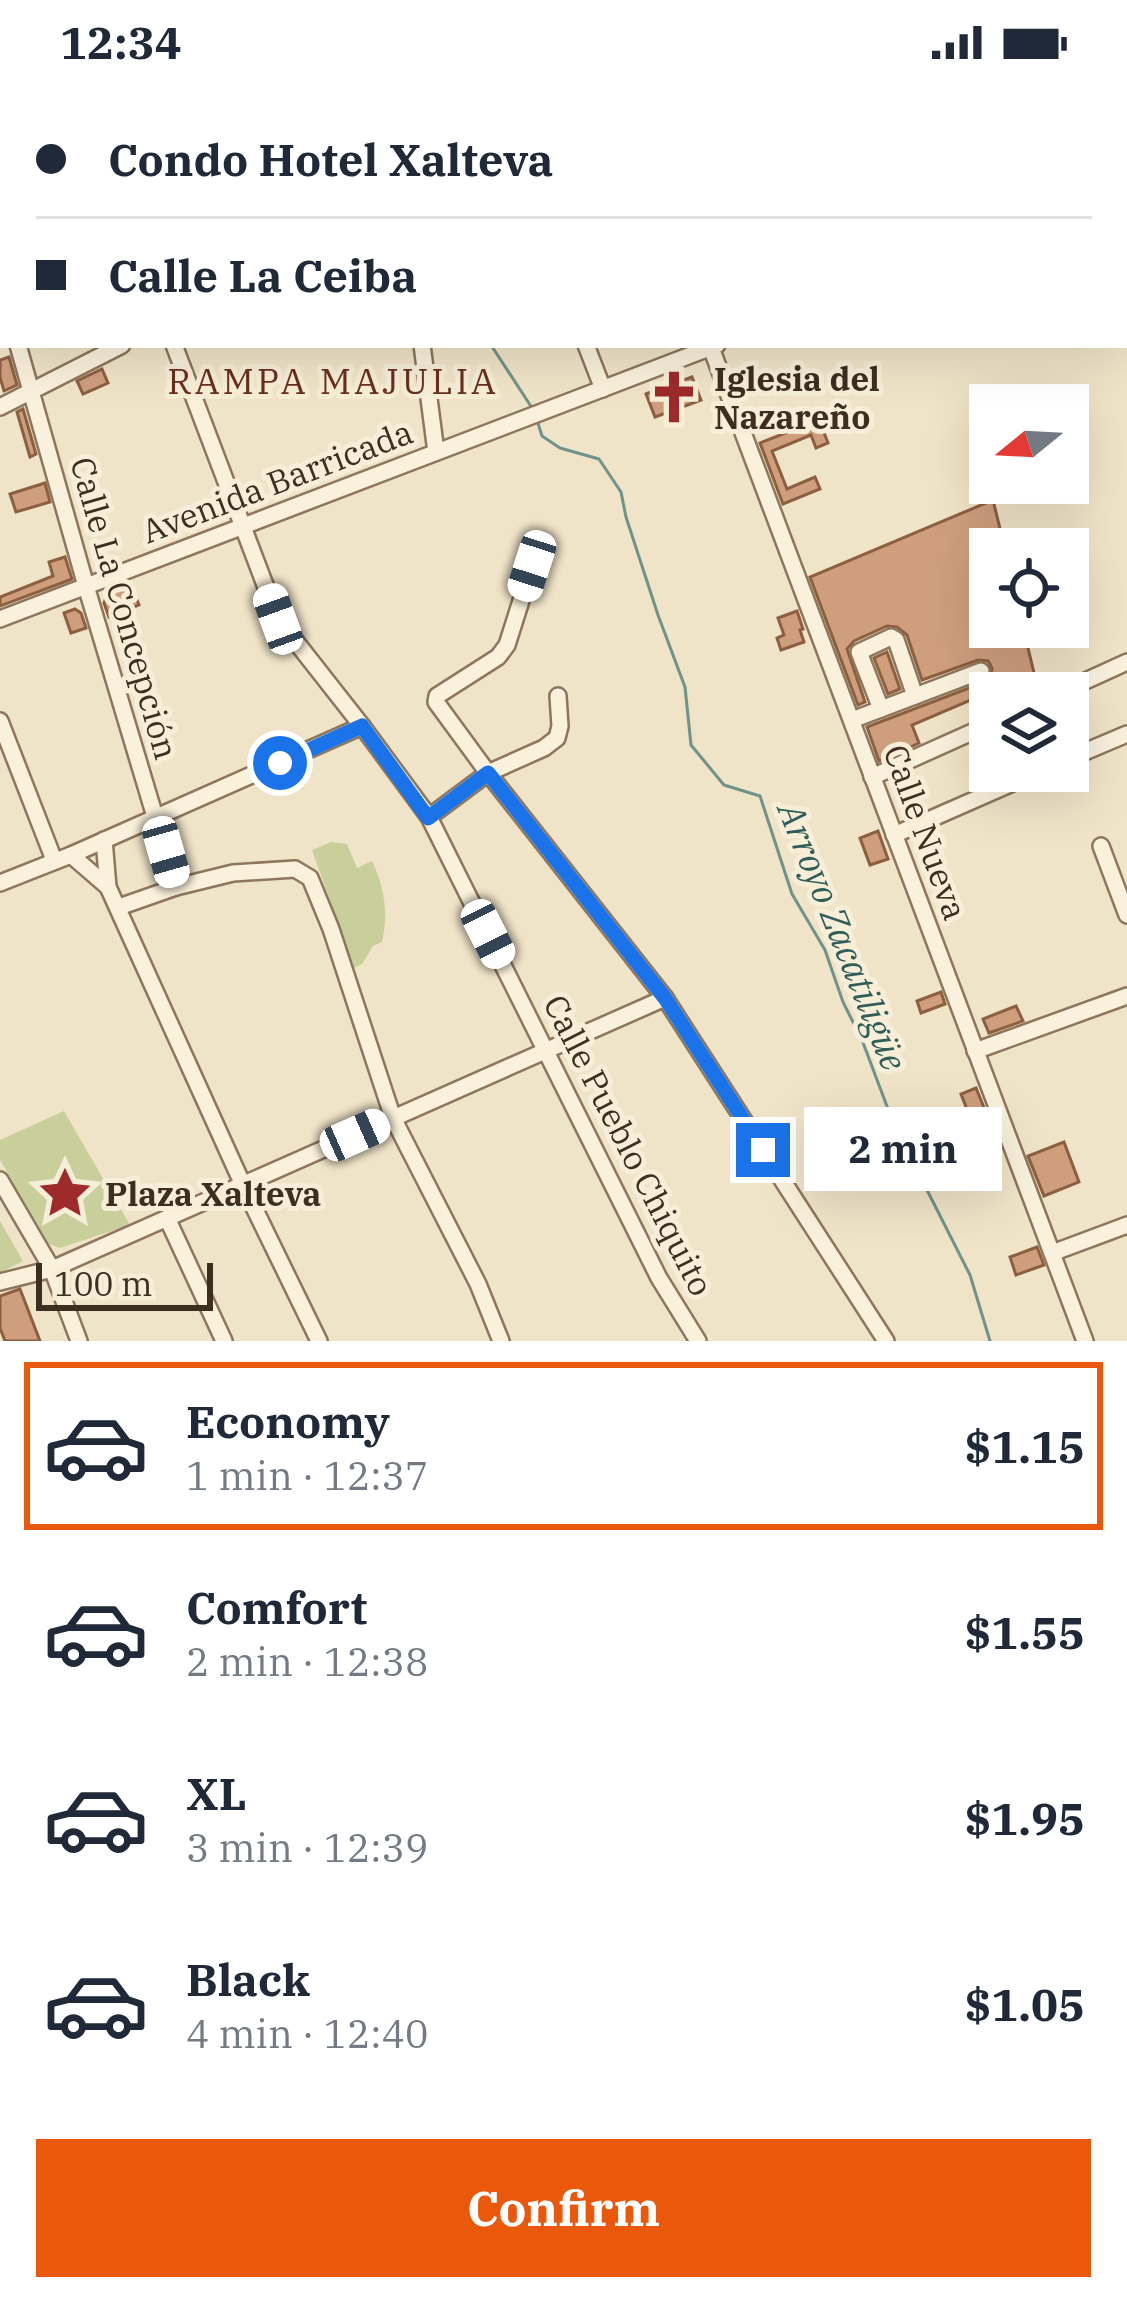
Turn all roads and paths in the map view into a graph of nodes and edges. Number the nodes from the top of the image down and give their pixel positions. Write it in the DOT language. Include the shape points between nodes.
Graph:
graph roads {
  1 [pos="19,348"];
  2 [pos="116,348"];
  3 [pos="175,348"];
  4 [pos="422,348"];
  5 [pos="587,348"];
  6 [pos="707,348"];
  7 [pos="713,348"];
  8 [pos="603,389"];
  9 [pos="30,392"];
  10 [pos="0,407"];
  11 [pos="436,452"];
  12 [pos="244,526"];
  13 [pos="532,566"];
  14 [pos="86,586"];
  15 [pos="0,619"];
  16 [pos="1127,662"];
  17 [pos="982,671"];
  18 [pos="1089,679"];
  19 [pos="558,696"];
  20 [pos="915,696"];
  21 [pos="881,709"];
  22 [pos="852,720"];
  23 [pos="0,721"];
  24 [pos="362,726"];
  25 [pos="969,733"];
  26 [pos="1127,734"];
  27 [pos="1089,750"];
  28 [pos="488,773"];
  29 [pos="872,777"];
  30 [pos="992,792"];
  31 [pos="155,818"];
  32 [pos="428,818"];
  33 [pos="894,835"];
  34 [pos="104,840"];
  35 [pos="1101,846"];
  36 [pos="62,858"];
  37 [pos="0,883"];
  38 [pos="176,886"];
  39 [pos="108,887"];
  40 [pos="118,907"];
  41 [pos="1127,915"];
  42 [pos="1127,996"];
  43 [pos="665,998"];
  44 [pos="546,1051"];
  45 [pos="976,1051"];
  46 [pos="393,1118"];
  47 [pos="0,1180"];
  48 [pos="243,1185"];
  49 [pos="0,1200"];
  50 [pos="167,1218"];
  51 [pos="1127,1225"];
  52 [pos="1052,1253"];
  53 [pos="47,1270"];
  54 [pos="0,1282"];
  55 [pos="68,1341"];
  56 [pos="79,1341"];
  57 [pos="224,1341"];
  58 [pos="319,1341"];
  59 [pos="501,1341"];
  60 [pos="698,1341"];
  61 [pos="886,1341"];
  62 [pos="1085,1341"];
  1 -- 9 [label="street, Calle La Concepción"];
  2 -- 9 [label="street"];
  3 -- 12 [label="street, Calle Pueblo Chiquito"];
  4 -- 11 [label="street"];
  5 -- 8 [label="street"];
  6 -- 8 [label="street, Avenida Barricada"];
  7 -- 22 [label="street, Calle Nueva"];
  8 -- 11 [label="street, Avenida Barricada"];
  9 -- 10 [label="street"];
  9 -- 14 [label="street, Calle La Concepción"];
  11 -- 12 [label="street, Avenida Barricada"];
  12 -- 14 [label="street, Avenida Barricada"];
  12 -- 24 [label="street, Calle Pueblo Chiquito" via="278,619"];
  13 -- 28 [label="street" via="507,645 436,701"];
  14 -- 15 [label="street, Avenida Barricada"];
  14 -- 31 [label="street, Calle La Concepción"];
  16 -- 18 [label="street"];
  17 -- 20 [label="street"];
  19 -- 28 [label="street" via="557,738"];
  20 -- 21 [label="street"];
  20 -- 21 [label="street" via="891,637 859,652"];
  21 -- 22 [label="street"];
  22 -- 29 [label="street, Calle Nueva"];
  23 -- 36 [label="street"];
  24 -- 31 [label="street"];
  24 -- 32 [label="street, Calle Pueblo Chiquito"];
  25 -- 29 [label="street"];
  26 -- 27 [label="street"];
  28 -- 32 [label="street"];
  28 -- 43 [label="street"];
  29 -- 33 [label="street, Calle Nueva"];
  30 -- 33 [label="street"];
  31 -- 34 [label="street"];
  31 -- 38 [label="street, Calle La Concepción"];
  32 -- 44 [label="street, Calle Pueblo Chiquito"];
  33 -- 45 [label="street, Calle Nueva"];
  34 -- 36 [label="street"];
  34 -- 39 [label="street"];
  35 -- 41 [label="street"];
  36 -- 37 [label="street"];
  36 -- 39 [label="street"];
  38 -- 40 [label="street"];
  38 -- 46 [label="street" via="295,869 310,878"];
  39 -- 40 [label="street"];
  40 -- 48 [label="street"];
  42 -- 45 [label="street"];
  43 -- 44 [label="street"];
  43 -- 61 [label="street"];
  44 -- 46 [label="street"];
  44 -- 60 [label="street, Calle Pueblo Chiquito"];
  45 -- 52 [label="street, Calle Nueva"];
  46 -- 48 [label="street"];
  46 -- 59 [label="street"];
  47 -- 53 [label="street"];
  48 -- 50 [label="street"];
  48 -- 58 [label="street"];
  49 -- 53 [label="street"];
  50 -- 53 [label="street"];
  50 -- 57 [label="street"];
  51 -- 52 [label="street"];
  52 -- 62 [label="street, Calle Nueva"];
  53 -- 54 [label="street"];
  53 -- 55 [label="street"];
  53 -- 56 [label="street"];
}
